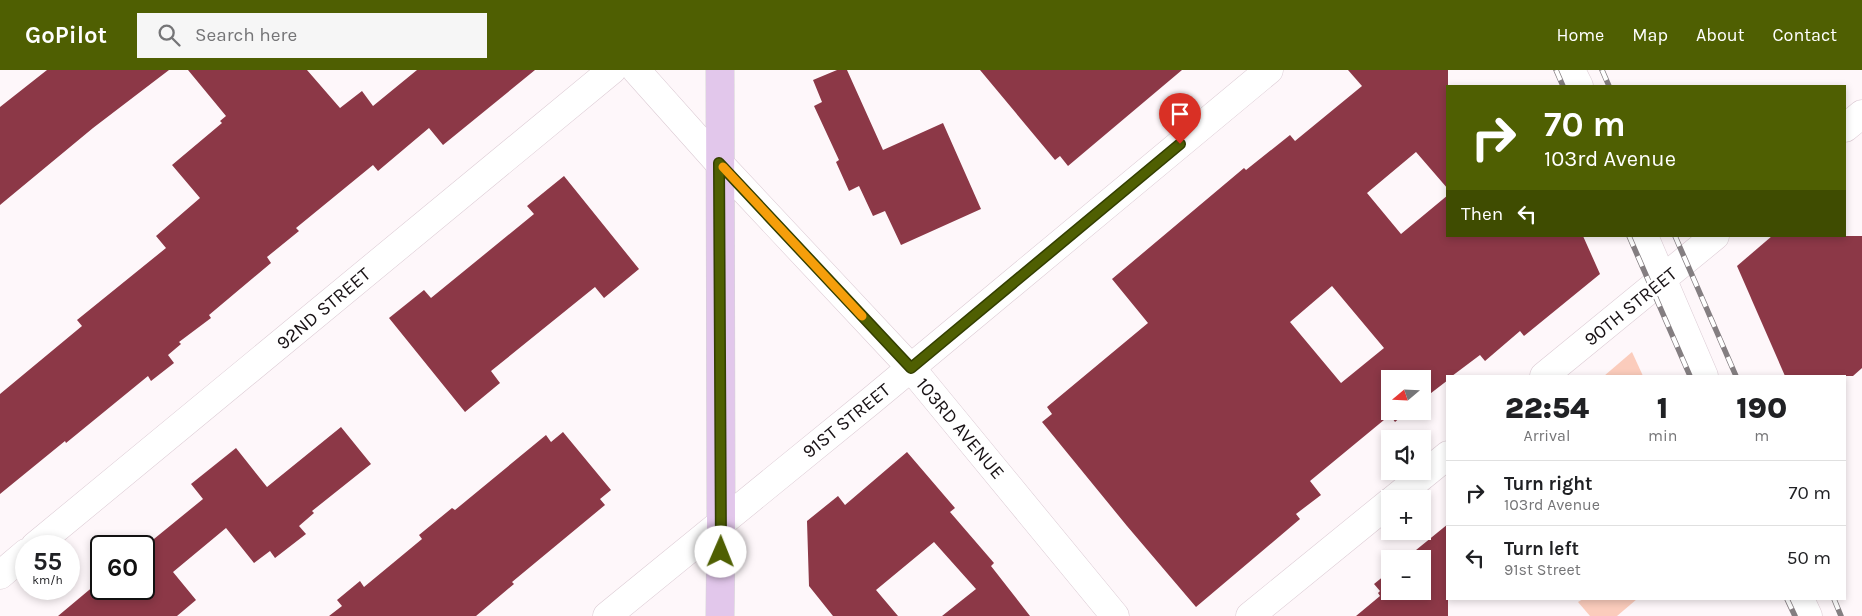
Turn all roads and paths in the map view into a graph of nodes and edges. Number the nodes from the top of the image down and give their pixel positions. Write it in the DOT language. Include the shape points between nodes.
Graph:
graph roads {
  1 [pos="612,70"];
  2 [pos="636,70"];
  3 [pos="720,70"];
  4 [pos="1269,70"];
  5 [pos="1572,70"];
  6 [pos="1578,85"];
  7 [pos="1862,114"];
  8 [pos="1846,127"];
  9 [pos="719,163"];
  10 [pos="1644,237"];
  11 [pos="1714,237"];
  12 [pos="1663,279"];
  13 [pos="911,368"];
  14 [pos="1545,375"];
  15 [pos="1704,375"];
  16 [pos="1446,457"];
  17 [pos="1405,490"];
  18 [pos="1381,509"];
  19 [pos="721,522"];
  20 [pos="48,535"];
  21 [pos="15,562"];
  22 [pos="0,575"];
  23 [pos="1800,600"];
  24 [pos="607,616"];
  25 [pos="720,616"];
  26 [pos="1115,616"];
  27 [pos="1250,616"];
  28 [pos="1808,616"];
  1 -- 20 [label="street, 92ND STREET"];
  2 -- 9 [label="street, 103RD AVENUE"];
  3 -- 9 [label="main road"];
  4 -- 13 [label="street, 91ST STREET"];
  5 -- 6 [label="street"];
  7 -- 8 [label="street"];
  9 -- 13 [label="street, 103RD AVENUE"];
  9 -- 19 [label="main road"];
  10 -- 12 [label="street"];
  11 -- 12 [label="street, 90TH STREET"];
  12 -- 14 [label="street, 90TH STREET"];
  12 -- 15 [label="street"];
  13 -- 19 [label="street, 91ST STREET"];
  13 -- 26 [label="street, 103RD AVENUE"];
  16 -- 17 [label="street"];
  18 -- 27 [label="street"];
  19 -- 24 [label="street, 91ST STREET"];
  19 -- 25 [label="main road"];
  21 -- 22 [label="street"];
  23 -- 28 [label="street"];
}
